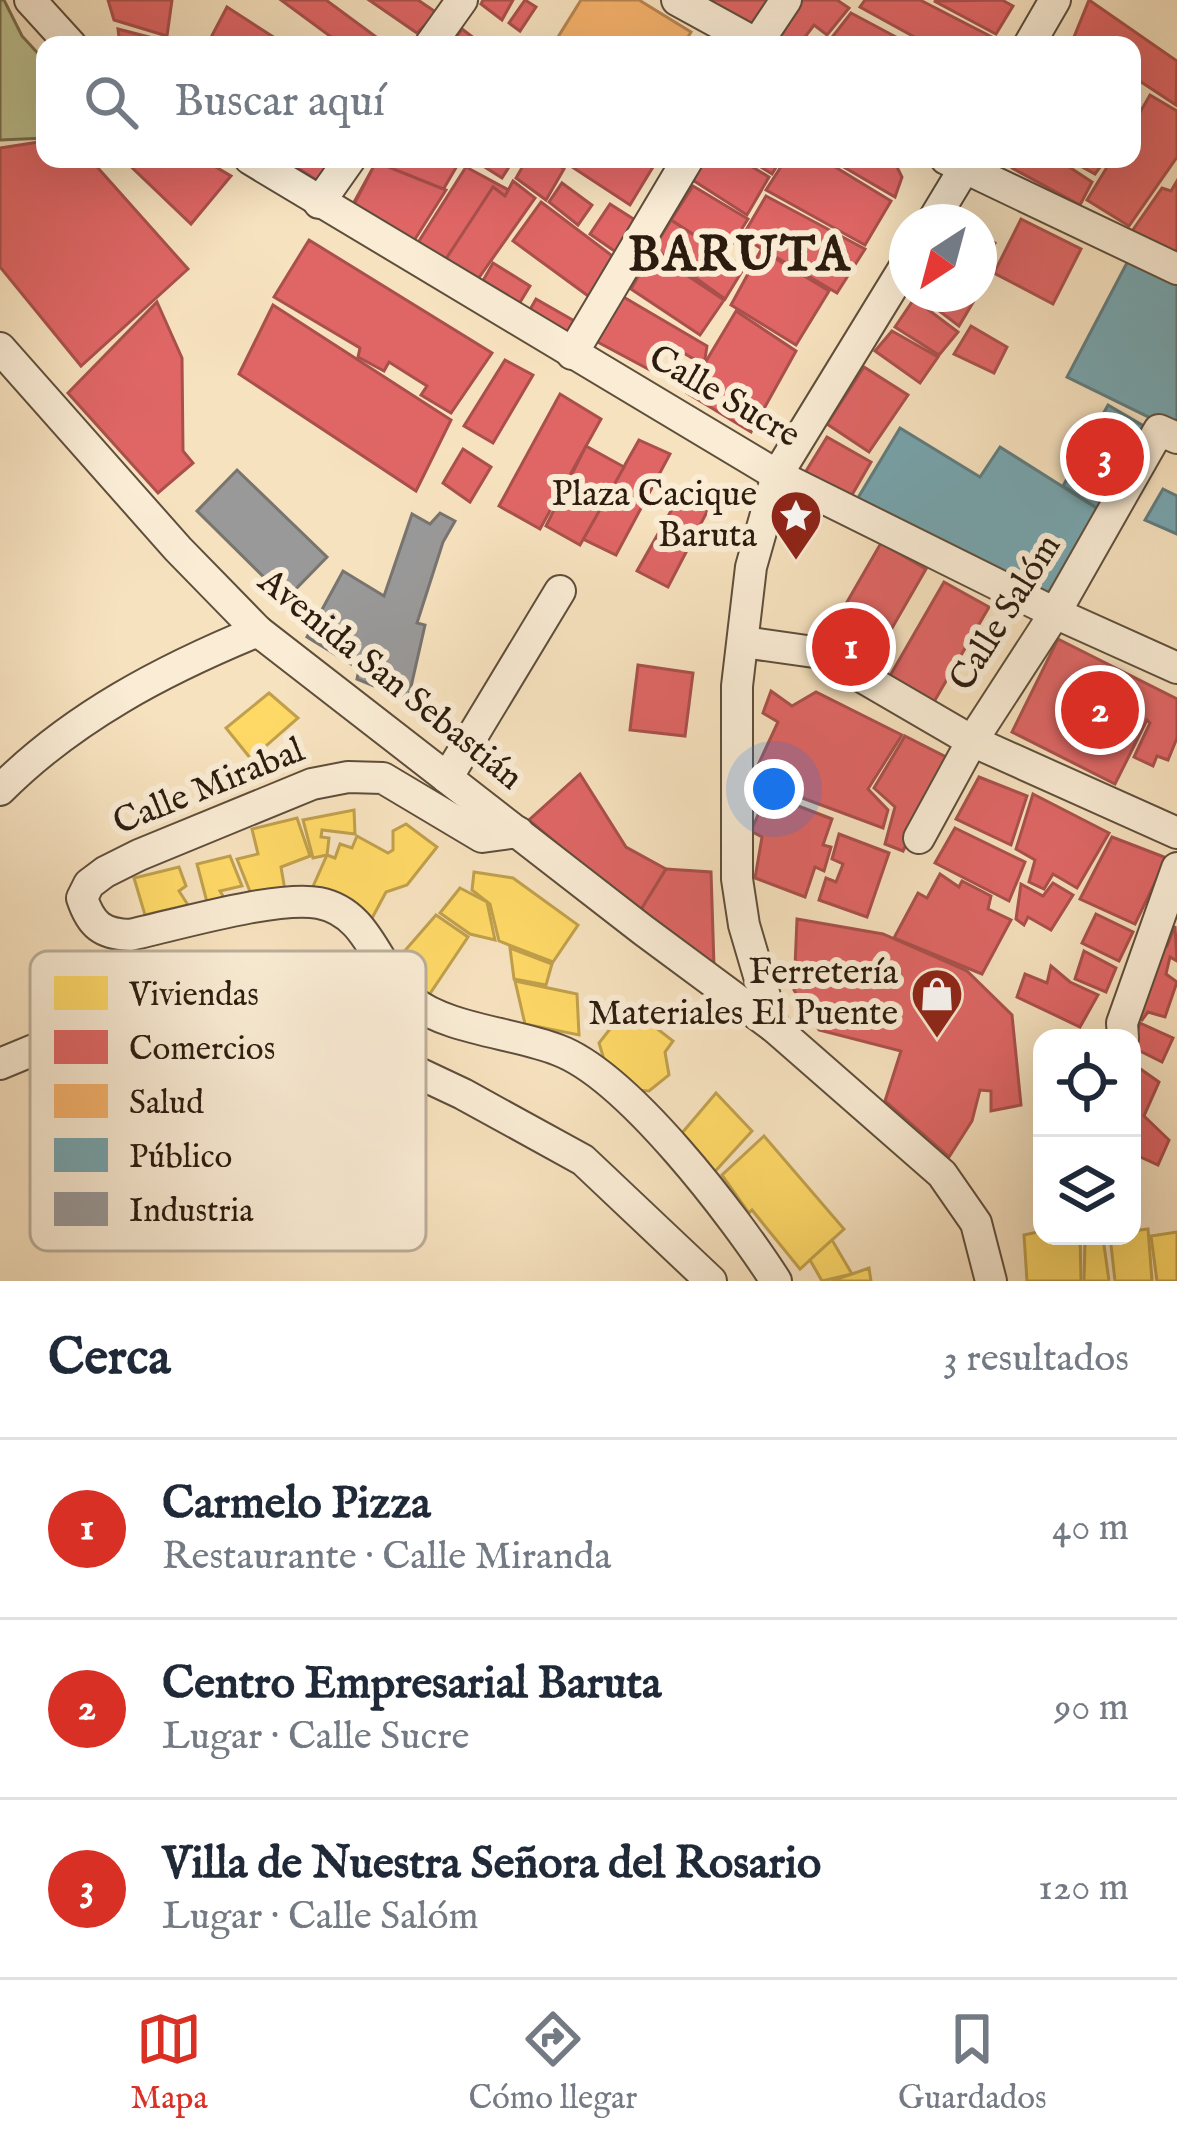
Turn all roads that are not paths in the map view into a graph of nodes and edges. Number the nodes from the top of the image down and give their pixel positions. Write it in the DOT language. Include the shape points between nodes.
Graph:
graph roads {
  1 [pos="30,0"];
  2 [pos="462,0"];
  3 [pos="677,0"];
  4 [pos="786,0"];
  5 [pos="1055,0"];
  6 [pos="63,36"];
  7 [pos="436,36"];
  8 [pos="742,36"];
  9 [pos="762,36"];
  10 [pos="1034,36"];
  11 [pos="264,168"];
  12 [pos="344,168"];
  13 [pos="683,168"];
  14 [pos="958,168"];
  15 [pos="970,168"];
  16 [pos="319,202"];
  17 [pos="941,204"];
  18 [pos="1177,269"];
  19 [pos="889,292"];
  20 [pos="0,348"];
  21 [pos="572,354"];
  22 [pos="1168,434"];
  23 [pos="777,475"];
  24 [pos="560,591"];
  25 [pos="1055,613"];
  26 [pos="258,631"];
  27 [pos="743,642"];
  28 [pos="1177,668"];
  29 [pos="972,741"];
  30 [pos="448,778"];
  31 [pos="0,790"];
  32 [pos="518,832"];
  33 [pos="1177,832"];
  34 [pos="919,838"];
  35 [pos="1177,868"];
  36 [pos="374,951"];
  37 [pos="426,1009"];
  38 [pos="774,1027"];
  39 [pos="1123,1029"];
  40 [pos="30,1052"];
  41 [pos="0,1064"];
  42 [pos="426,1076"];
  43 [pos="711,1281"];
  44 [pos="776,1281"];
  45 [pos="991,1281"];
  1 -- 6 [label="street"];
  2 -- 7 [label="street"];
  3 -- 8 [label="street"];
  4 -- 9 [label="street"];
  5 -- 10 [label="street"];
  11 -- 16 [label="street, Calle Sucre"];
  12 -- 16 [label="street"];
  13 -- 21 [label="street"];
  14 -- 17 [label="street"];
  15 -- 18 [label="street"];
  16 -- 21 [label="street, Calle Sucre"];
  19 -- 23 [label="street"];
  20 -- 26 [label="street, Avenida San Sebastián"];
  21 -- 23 [label="street, Calle Sucre"];
  22 -- 25 [label="street, Calle Salóm"];
  23 -- 25 [label="street, Calle Sucre"];
  23 -- 27 [label="street" via="751,567"];
  24 -- 30 [label="street"];
  25 -- 28 [label="street, Calle Sucre"];
  25 -- 29 [label="street, Calle Salóm"];
  26 -- 30 [label="street, Avenida San Sebastián"];
  26 -- 31 [label="street" via="97,709"];
  27 -- 29 [label="street" via="820,653"];
  27 -- 38 [label="street" via="737,879"];
  29 -- 33 [label="street"];
  29 -- 34 [label="street, Calle Salóm"];
  30 -- 32 [label="street, Avenida San Sebastián"];
  32 -- 36 [label="street, Calle Mirabal" via="482,837 383,778 348,777 312,784 139,855 89,884 82,898 89,920 109,934 130,935 287,901 321,903 356,921"];
  32 -- 38 [label="street, Avenida San Sebastián"];
  35 -- 39 [label="street"];
  37 -- 44 [label="street, Calle Mirabal" via="561,1051 612,1087 711,1190"];
  38 -- 45 [label="street, Avenida San Sebastián" via="942,1174 976,1223"];
  40 -- 41 [label="street"];
  42 -- 43 [label="street" via="583,1160"];
}
